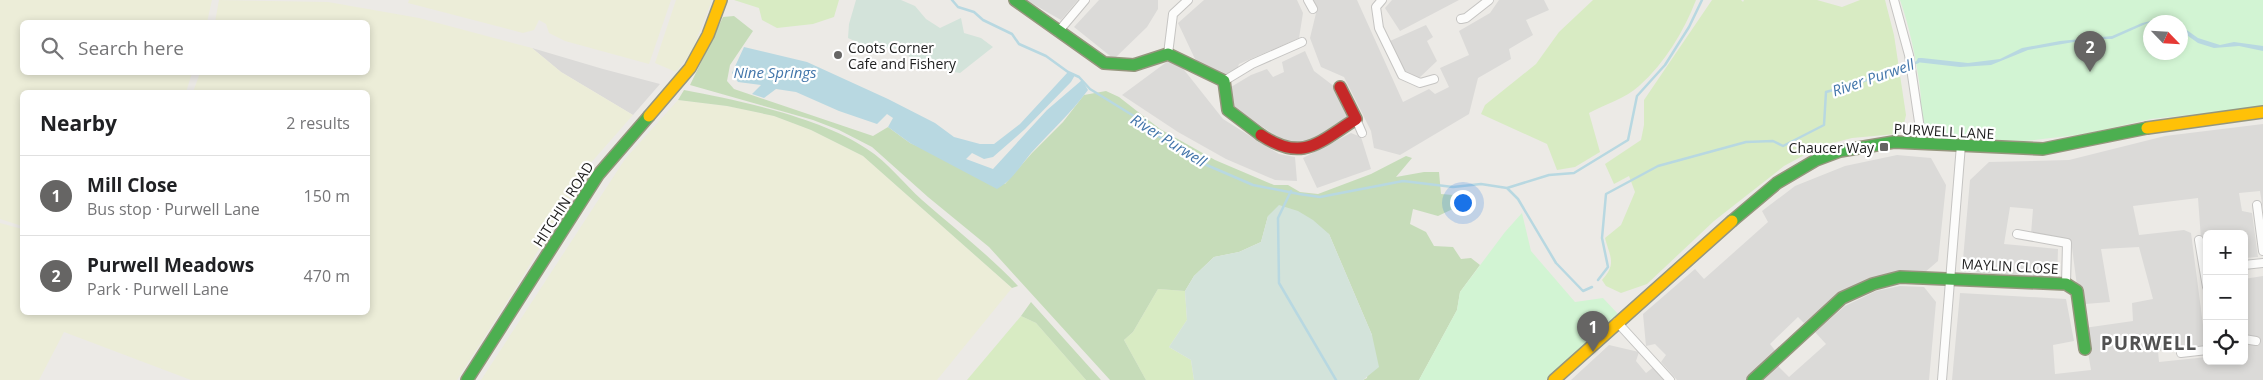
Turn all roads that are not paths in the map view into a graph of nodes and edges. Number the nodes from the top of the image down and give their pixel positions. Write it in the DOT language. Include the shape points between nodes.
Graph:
graph roads {
  1 [pos="721,0"];
  2 [pos="1015,0"];
  3 [pos="1085,0"];
  4 [pos="1188,0"];
  5 [pos="1308,0"];
  6 [pos="1382,0"];
  7 [pos="1489,0"];
  8 [pos="1894,0"];
  9 [pos="1313,9"];
  10 [pos="1461,19"];
  11 [pos="1058,32"];
  12 [pos="1302,42"];
  13 [pos="1168,54"];
  14 [pos="1434,79"];
  15 [pos="1224,81"];
  16 [pos="1340,87"];
  17 [pos="2263,112"];
  18 [pos="1356,119"];
  19 [pos="1362,133"];
  20 [pos="1922,142"];
  21 [pos="1961,145"];
  22 [pos="2256,204"];
  23 [pos="2017,234"];
  24 [pos="2199,240"];
  25 [pos="2263,251"];
  26 [pos="2203,257"];
  27 [pos="2263,263"];
  28 [pos="2248,265"];
  29 [pos="1951,279"];
  30 [pos="2066,284"];
  31 [pos="1617,322"];
  32 [pos="2248,340"];
  33 [pos="2256,341"];
  34 [pos="2085,349"];
  35 [pos="2203,350"];
  36 [pos="2181,353"];
  37 [pos="467,380"];
  38 [pos="1554,380"];
  39 [pos="1670,380"];
  40 [pos="1753,380"];
  41 [pos="1942,380"];
  1 -- 37 [label="street, HITCHIN ROAD" via="708,35 690,68 598,175"];
  2 -- 11 [label="street"];
  3 -- 11 [label="street"];
  4 -- 13 [label="street" via="1173,14"];
  5 -- 9 [label="street"];
  6 -- 14 [label="street" via="1376,8 1378,28 1402,75 1420,83"];
  7 -- 10 [label="street"];
  8 -- 20 [label="street" via="1912,69"];
  11 -- 13 [label="street" via="1104,63 1134,66"];
  12 -- 15 [label="street" via="1252,64"];
  13 -- 15 [label="street"];
  15 -- 18 [label="street" via="1228,110 1278,145 1294,150 1309,146"];
  16 -- 18 [label="street"];
  17 -- 21 [label="street, PURWELL LANE" via="2163,126 2043,149"];
  18 -- 19 [label="street"];
  20 -- 21 [label="street, PURWELL LANE"];
  20 -- 31 [label="street, PURWELL LANE" via="1894,142 1840,150 1796,170 1735,218"];
  21 -- 29 [label="street"];
  22 -- 25 [label="street"];
  23 -- 30 [label="street, MAYLIN CLOSE" via="2067,243"];
  24 -- 26 [label="street"];
  27 -- 28 [label="street"];
  29 -- 30 [label="street, MAYLIN CLOSE"];
  29 -- 40 [label="street, MAYLIN CLOSE" via="1900,277 1873,284 1842,298"];
  29 -- 41 [label="street"];
  30 -- 34 [label="street, MAYLIN CLOSE" via="2077,291"];
  31 -- 38 [label="street, PURWELL LANE"];
  31 -- 39 [label="street"];
  32 -- 33 [label="street"];
  35 -- 36 [label="street"];
}
